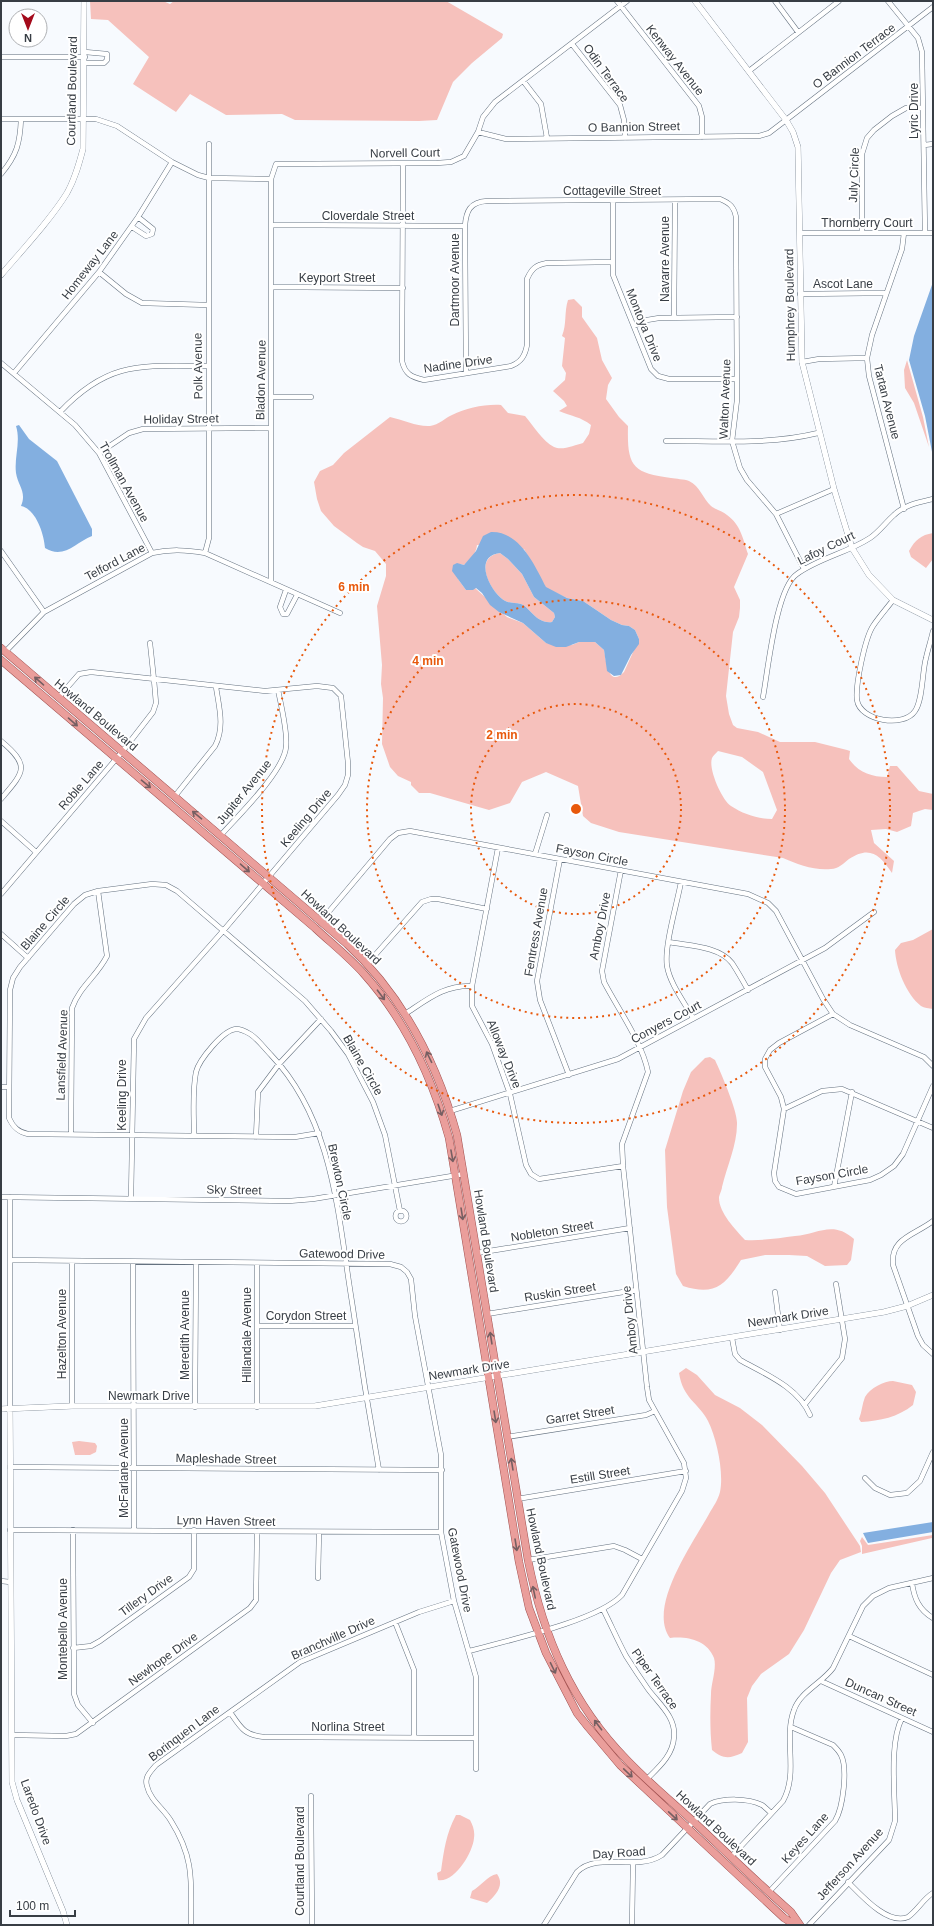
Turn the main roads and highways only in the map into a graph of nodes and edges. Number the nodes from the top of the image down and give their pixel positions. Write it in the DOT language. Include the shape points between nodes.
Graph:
graph roads {
  1 [pos="3,650"];
  2 [pos="1,660"];
  3 [pos="351,961"];
  4 [pos="367,963"];
  5 [pos="364,975"];
  6 [pos="377,975"];
  7 [pos="724,1863"];
  8 [pos="762,1886"];
  9 [pos="795,1925"];
  10 [pos="800,1925"];
  4 -- 1 [label="main road, Howland Boulevard, one-way"];
  2 -- 3 [label="main road, Howland Boulevard, one-way"];
  3 -- 4 [label="main road"];
  3 -- 5 [label="main road, Howland Boulevard"];
  4 -- 6 [label="main road, Howland Boulevard"];
  5 -- 6 [label="main road"];
  5 -- 7 [label="main road, Howland Boulevard, one-way" via="397,1018 423,1063 449,1138 519,1562 537,1632 556,1676 588,1727 620,1766"];
  8 -- 6 [label="main road, Howland Boulevard, one-way" via="647,1780 610,1741 586,1709 564,1672 546,1630 528,1560 464,1174 450,1111 435,1070 405,1014"];
  7 -- 8 [label="main road" via="732,1863 755,1885"];
  7 -- 9 [label="main road, Howland Boulevard"];
  8 -- 10 [label="main road, Howland Boulevard" via="791,1912"];
}
